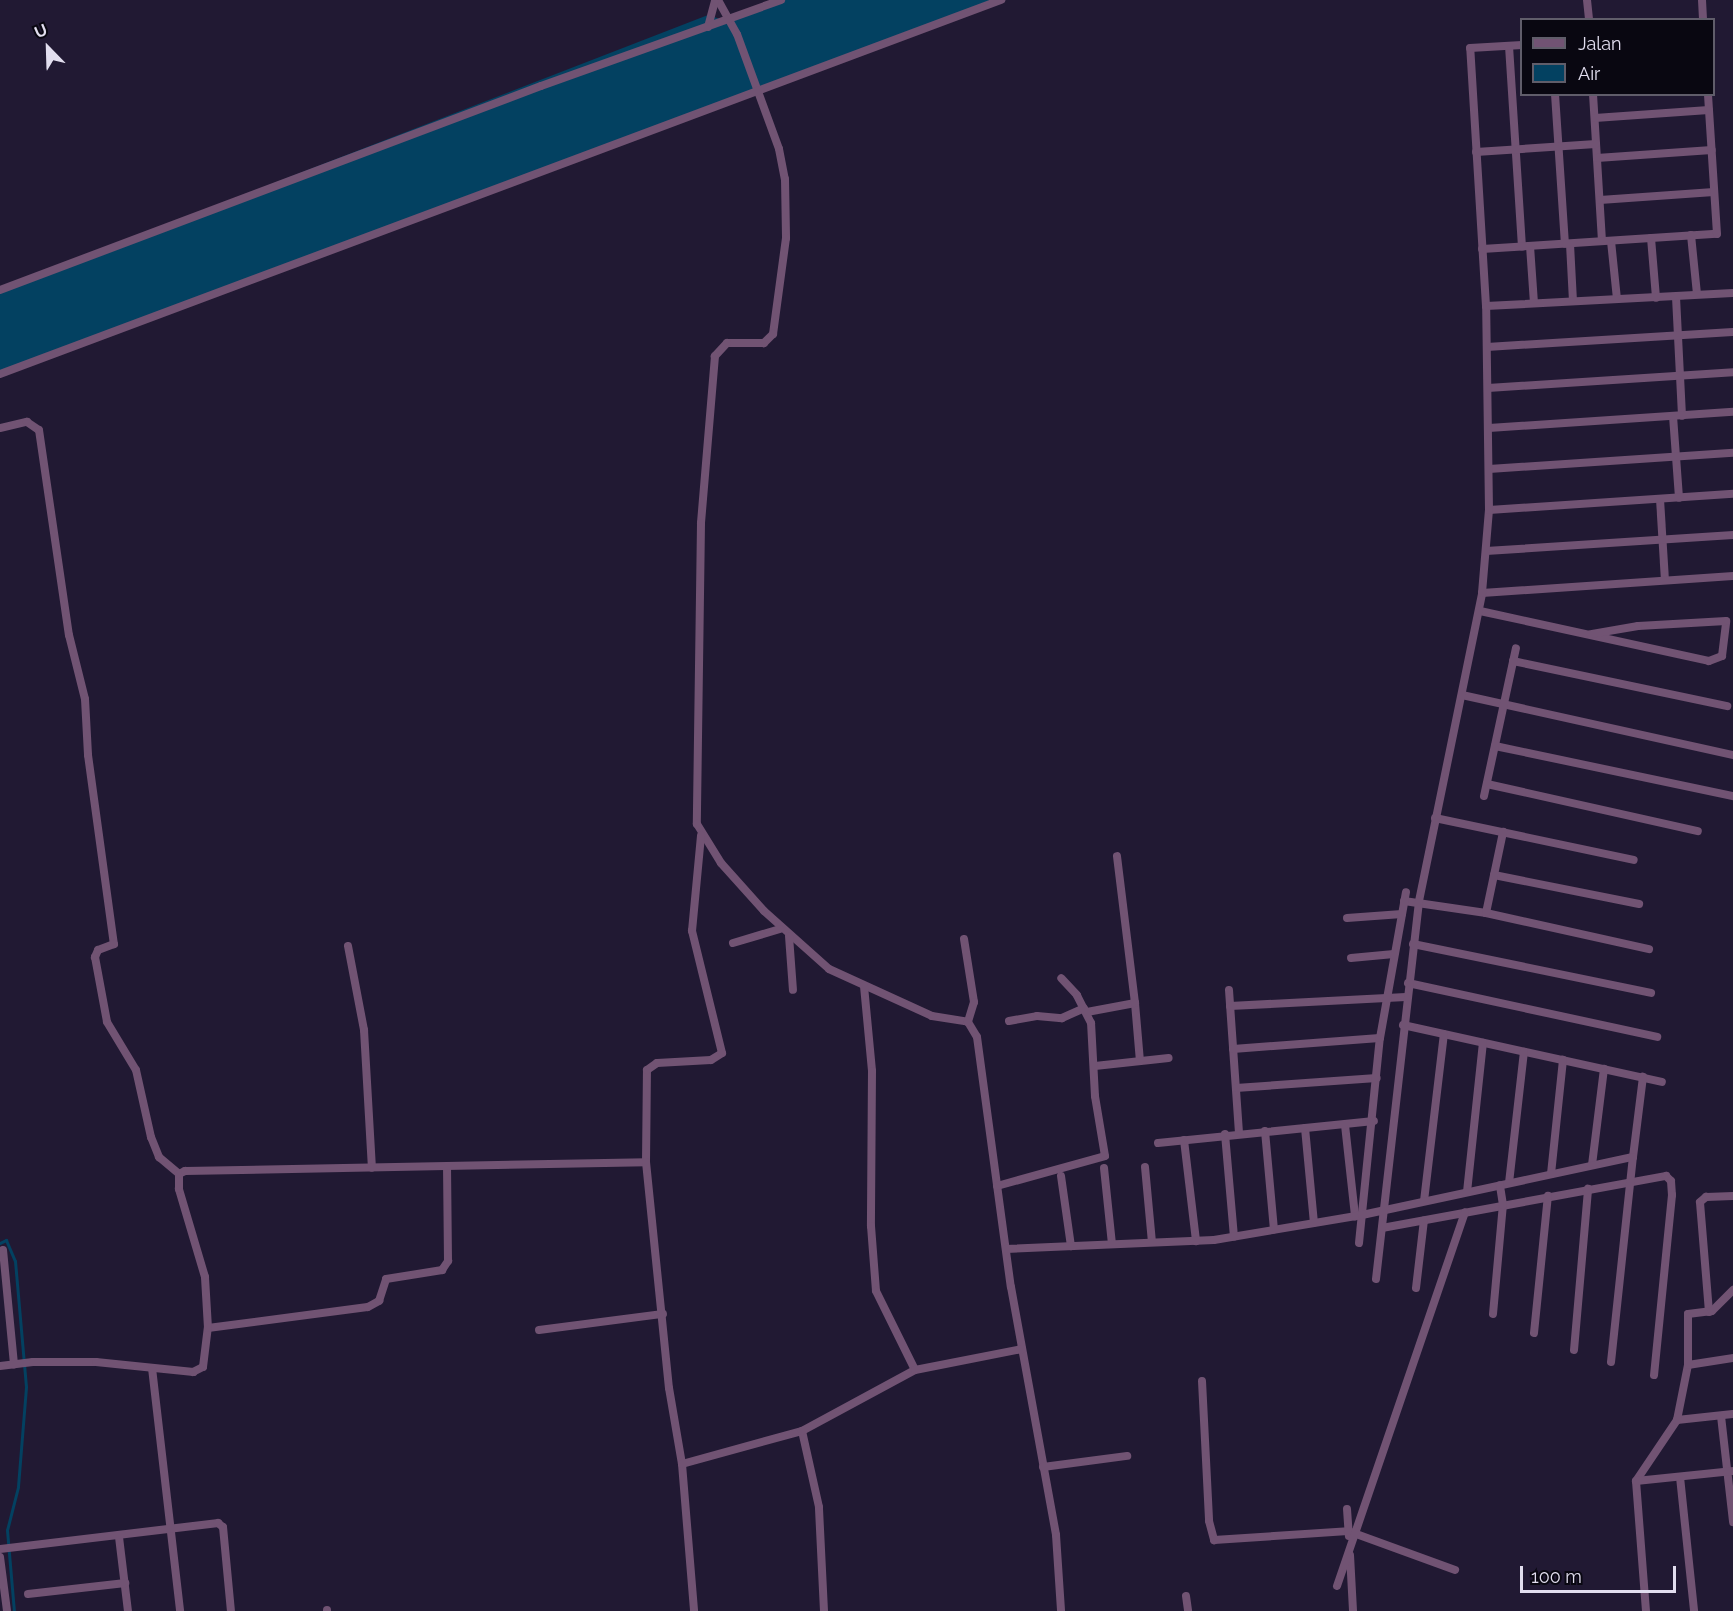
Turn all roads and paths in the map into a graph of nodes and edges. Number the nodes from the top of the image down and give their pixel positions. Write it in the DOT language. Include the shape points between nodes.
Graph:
graph roads {
  1 [pos="716,0"];
  2 [pos="781,0"];
  3 [pos="1001,0"];
  4 [pos="1587,0"];
  5 [pos="1702,0"];
  6 [pos="1589,18"];
  7 [pos="1703,18"];
  8 [pos="726,21"];
  9 [pos="708,27"];
  10 [pos="1520,45"];
  11 [pos="1509,46"];
  12 [pos="758,88"];
  13 [pos="1555,96"];
  14 [pos="1593,96"];
  15 [pos="1708,96"];
  16 [pos="1709,110"];
  17 [pos="1595,118"];
  18 [pos="1596,144"];
  19 [pos="1558,147"];
  20 [pos="1516,149"];
  21 [pos="1712,150"];
  22 [pos="1476,152"];
  23 [pos="1597,158"];
  24 [pos="1714,192"];
  25 [pos="1600,200"];
  26 [pos="1691,236"];
  27 [pos="1651,238"];
  28 [pos="1607,241"];
  29 [pos="1567,244"];
  30 [pos="1526,246"];
  31 [pos="1482,249"];
  32 [pos="0,290"];
  33 [pos="1733,292"];
  34 [pos="1697,294"];
  35 [pos="1676,297"];
  36 [pos="1656,298"];
  37 [pos="1617,299"];
  38 [pos="1573,301"];
  39 [pos="1534,303"];
  40 [pos="1486,306"];
  41 [pos="1733,332"];
  42 [pos="1678,335"];
  43 [pos="1487,347"];
  44 [pos="1733,372"];
  45 [pos="0,374"];
  46 [pos="1680,375"];
  47 [pos="1488,388"];
  48 [pos="1733,412"];
  49 [pos="1672,416"];
  50 [pos="1682,416"];
  51 [pos="0,428"];
  52 [pos="1489,429"];
  53 [pos="1733,453"];
  54 [pos="1676,457"];
  55 [pos="1489,469"];
  56 [pos="1733,494"];
  57 [pos="1679,498"];
  58 [pos="1660,499"];
  59 [pos="1489,510"];
  60 [pos="1733,535"];
  61 [pos="1662,539"];
  62 [pos="1486,551"];
  63 [pos="1733,576"];
  64 [pos="1665,580"];
  65 [pos="1482,593"];
  66 [pos="1480,611"];
  67 [pos="1591,634"];
  68 [pos="1516,648"];
  69 [pos="1513,661"];
  70 [pos="1462,695"];
  71 [pos="1505,704"];
  72 [pos="1727,706"];
  73 [pos="1495,746"];
  74 [pos="1733,755"];
  75 [pos="1487,784"];
  76 [pos="1484,796"];
  77 [pos="1733,796"];
  78 [pos="1435,818"];
  79 [pos="1698,831"];
  80 [pos="1503,832"];
  81 [pos="701,835"];
  82 [pos="1118,856"];
  83 [pos="1634,860"];
  84 [pos="1494,875"];
  85 [pos="1419,902"];
  86 [pos="1639,904"];
  87 [pos="1486,913"];
  88 [pos="1402,914"];
  89 [pos="1347,918"];
  90 [pos="780,929"];
  91 [pos="789,936"];
  92 [pos="964,939"];
  93 [pos="733,943"];
  94 [pos="1413,944"];
  95 [pos="348,946"];
  96 [pos="1649,950"];
  97 [pos="1394,954"];
  98 [pos="1351,958"];
  99 [pos="1061,978"];
  100 [pos="1408,983"];
  101 [pos="864,986"];
  102 [pos="793,990"];
  103 [pos="1229,990"];
  104 [pos="1651,993"];
  105 [pos="1386,997"];
  106 [pos="1406,997"];
  107 [pos="1135,1003"];
  108 [pos="1230,1006"];
  109 [pos="1086,1010"];
  110 [pos="1009,1021"];
  111 [pos="968,1022"];
  112 [pos="1403,1025"];
  113 [pos="1444,1034"];
  114 [pos="1657,1037"];
  115 [pos="1380,1038"];
  116 [pos="1483,1043"];
  117 [pos="1233,1048"];
  118 [pos="1524,1052"];
  119 [pos="1169,1058"];
  120 [pos="1563,1060"];
  121 [pos="1140,1061"];
  122 [pos="1095,1065"];
  123 [pos="1604,1069"];
  124 [pos="1643,1077"];
  125 [pos="1377,1078"];
  126 [pos="1662,1082"];
  127 [pos="1236,1089"];
  128 [pos="1374,1121"];
  129 [pos="1345,1125"];
  130 [pos="1305,1128"];
  131 [pos="1265,1131"];
  132 [pos="1239,1133"];
  133 [pos="1225,1134"];
  134 [pos="1184,1140"];
  135 [pos="1158,1143"];
  136 [pos="1633,1157"];
  137 [pos="646,1162"];
  138 [pos="1592,1165"];
  139 [pos="447,1167"];
  140 [pos="1145,1167"];
  141 [pos="372,1168"];
  142 [pos="1104,1168"];
  143 [pos="178,1174"];
  144 [pos="1551,1174"];
  145 [pos="1061,1176"];
  146 [pos="1630,1181"];
  147 [pos="1509,1183"];
  148 [pos="1500,1185"];
  149 [pos="997,1186"];
  150 [pos="1588,1189"];
  151 [pos="1467,1192"];
  152 [pos="1733,1196"];
  153 [pos="1548,1197"];
  154 [pos="1424,1201"];
  155 [pos="1503,1205"];
  156 [pos="1385,1210"];
  157 [pos="1465,1212"];
  158 [pos="1358,1215"];
  159 [pos="1424,1220"];
  160 [pos="1314,1223"];
  161 [pos="1382,1228"];
  162 [pos="1274,1230"];
  163 [pos="1234,1237"];
  164 [pos="1196,1241"];
  165 [pos="1152,1242"];
  166 [pos="1359,1242"];
  167 [pos="1112,1244"];
  168 [pos="1071,1246"];
  169 [pos="1006,1249"];
  170 [pos="3,1250"];
  171 [pos="1376,1279"];
  172 [pos="1416,1288"];
  173 [pos="1733,1290"];
  174 [pos="4,1312"];
  175 [pos="1709,1312"];
  176 [pos="663,1314"];
  177 [pos="1492,1314"];
  178 [pos="208,1328"];
  179 [pos="539,1330"];
  180 [pos="1534,1333"];
  181 [pos="1022,1349"];
  182 [pos="1574,1350"];
  183 [pos="1733,1358"];
  184 [pos="1611,1362"];
  185 [pos="16,1364"];
  186 [pos="1688,1365"];
  187 [pos="0,1366"];
  188 [pos="152,1368"];
  189 [pos="915,1370"];
  190 [pos="1654,1375"];
  191 [pos="1202,1381"];
  192 [pos="1733,1414"];
  193 [pos="1721,1416"];
  194 [pos="1677,1420"];
  195 [pos="802,1431"];
  196 [pos="1127,1456"];
  197 [pos="682,1464"];
  198 [pos="1043,1467"];
  199 [pos="1730,1472"];
  200 [pos="1680,1476"];
  201 [pos="1636,1481"];
  202 [pos="1347,1509"];
  203 [pos="1733,1522"];
  204 [pos="172,1530"];
  205 [pos="1348,1531"];
  206 [pos="119,1537"];
  207 [pos="1,1552"];
  208 [pos="1455,1570"];
  209 [pos="125,1582"];
  210 [pos="1337,1586"];
  211 [pos="28,1594"];
  212 [pos="1186,1596"];
  213 [pos="7,1611"];
  214 [pos="128,1611"];
  215 [pos="180,1611"];
  216 [pos="231,1611"];
  217 [pos="694,1611"];
  218 [pos="824,1611"];
  219 [pos="1062,1611"];
  220 [pos="1188,1611"];
  221 [pos="1353,1611"];
  222 [pos="1646,1611"];
  223 [pos="1694,1611"];
  1 -- 8 [label="street"];
  1 -- 9 [label="street"];
  2 -- 8 [label="street"];
  3 -- 12 [label="street" via="844,61"];
  4 -- 6 [label="street"];
  5 -- 7 [label="street"];
  8 -- 9 [label="street"];
  8 -- 12 [label="street" via="737,34"];
  9 -- 32 [label="street" via="520,93"];
  10 -- 11 [label="street"];
  11 -- 20 [label="street"];
  11 -- 22 [label="street" via="1470,48"];
  12 -- 45 [label="street"];
  12 -- 81 [label="street" via="783,162 786,238 773,334 764,344 727,342 716,356 701,523 695,768"];
  13 -- 19 [label="street"];
  14 -- 17 [label="street"];
  15 -- 16 [label="street"];
  16 -- 17 [label="street"];
  16 -- 21 [label="street"];
  17 -- 18 [label="street"];
  18 -- 19 [label="street"];
  18 -- 23 [label="street"];
  19 -- 20 [label="street"];
  19 -- 29 [label="street"];
  20 -- 22 [label="street"];
  20 -- 30 [label="street"];
  21 -- 23 [label="street"];
  21 -- 24 [label="street"];
  22 -- 31 [label="street"];
  23 -- 25 [label="street"];
  24 -- 25 [label="street"];
  24 -- 26 [label="street" via="1717,234"];
  25 -- 28 [label="street"];
  26 -- 27 [label="street"];
  26 -- 34 [label="street"];
  27 -- 28 [label="street"];
  27 -- 36 [label="street"];
  28 -- 29 [label="street"];
  28 -- 37 [label="street"];
  29 -- 30 [label="street"];
  29 -- 38 [label="street"];
  30 -- 31 [label="street"];
  30 -- 39 [label="street"];
  31 -- 40 [label="street"];
  33 -- 34 [label="street"];
  34 -- 35 [label="street"];
  35 -- 36 [label="street"];
  35 -- 42 [label="street"];
  36 -- 37 [label="street"];
  37 -- 38 [label="street"];
  38 -- 39 [label="street"];
  39 -- 40 [label="street"];
  40 -- 43 [label="street"];
  41 -- 42 [label="street"];
  42 -- 43 [label="street"];
  42 -- 46 [label="street"];
  43 -- 47 [label="street"];
  44 -- 46 [label="street"];
  46 -- 47 [label="street"];
  46 -- 50 [label="street"];
  47 -- 52 [label="street"];
  48 -- 50 [label="street"];
  49 -- 50 [label="street"];
  49 -- 52 [label="street"];
  49 -- 54 [label="street"];
  51 -- 143 [label="street" via="27,422 39,430 69,635 85,699 88,755 114,944 98,950 95,957 105,1011 115,1038 136,1070 159,1157"];
  52 -- 55 [label="street"];
  53 -- 54 [label="street"];
  54 -- 55 [label="street"];
  54 -- 57 [label="street"];
  55 -- 59 [label="street"];
  56 -- 57 [label="street"];
  57 -- 58 [label="street"];
  58 -- 59 [label="street"];
  58 -- 61 [label="street"];
  59 -- 62 [label="street"];
  60 -- 61 [label="street"];
  61 -- 62 [label="street"];
  61 -- 64 [label="street"];
  62 -- 65 [label="street"];
  63 -- 64 [label="street"];
  64 -- 65 [label="street"];
  65 -- 66 [label="street"];
  66 -- 67 [label="street"];
  66 -- 70 [label="street"];
  67 -- 67 [label="street" via="1709,661 1722,656 1726,621 1638,626"];
  68 -- 69 [label="street"];
  69 -- 71 [label="street"];
  69 -- 72 [label="street"];
  70 -- 71 [label="street"];
  70 -- 78 [label="street"];
  71 -- 73 [label="street"];
  71 -- 74 [label="street"];
  73 -- 75 [label="street"];
  73 -- 77 [label="street"];
  75 -- 76 [label="street"];
  75 -- 79 [label="street"];
  78 -- 80 [label="street"];
  78 -- 85 [label="street"];
  80 -- 83 [label="street"];
  80 -- 84 [label="street"];
  81 -- 90 [label="street"];
  81 -- 137 [label="street" via="692,931 722,1053 711,1060 657,1063 648,1070"];
  82 -- 107 [label="street"];
  84 -- 86 [label="street"];
  84 -- 87 [label="street"];
  85 -- 87 [label="street"];
  85 -- 88 [label="street" via="1405,897"];
  85 -- 94 [label="street"];
  87 -- 96 [label="street"];
  88 -- 89 [label="street"];
  88 -- 97 [label="street"];
  90 -- 91 [label="street"];
  90 -- 93 [label="street"];
  91 -- 101 [label="street" via="830,969"];
  91 -- 102 [label="street"];
  92 -- 111 [label="street" via="974,1002"];
  94 -- 100 [label="street"];
  94 -- 104 [label="street"];
  95 -- 141 [label="street" via="364,1030"];
  97 -- 98 [label="street"];
  97 -- 105 [label="street"];
  99 -- 109 [label="street"];
  100 -- 106 [label="street"];
  100 -- 114 [label="street"];
  101 -- 111 [label="street" via="932,1016"];
  101 -- 189 [label="street" via="872,1071 871,1226 876,1291"];
  103 -- 108 [label="street"];
  105 -- 106 [label="street"];
  105 -- 108 [label="street"];
  105 -- 115 [label="street"];
  106 -- 112 [label="street"];
  107 -- 109 [label="street"];
  107 -- 121 [label="street"];
  108 -- 117 [label="street"];
  109 -- 110 [label="street" via="1062,1018 1037,1016"];
  109 -- 122 [label="street" via="1094,1038"];
  111 -- 149 [label="street" via="977,1037 981,1057"];
  112 -- 113 [label="street"];
  112 -- 156 [label="street"];
  113 -- 116 [label="street"];
  113 -- 154 [label="street"];
  115 -- 117 [label="street"];
  115 -- 125 [label="street"];
  116 -- 118 [label="street"];
  116 -- 151 [label="street"];
  117 -- 127 [label="street"];
  118 -- 120 [label="street"];
  118 -- 147 [label="street"];
  119 -- 121 [label="street"];
  120 -- 123 [label="street"];
  120 -- 144 [label="street"];
  121 -- 122 [label="street"];
  122 -- 149 [label="street" via="1095,1096 1105,1156"];
  123 -- 124 [label="street"];
  123 -- 138 [label="street"];
  124 -- 126 [label="street"];
  124 -- 136 [label="street"];
  125 -- 127 [label="street"];
  125 -- 128 [label="street"];
  127 -- 132 [label="street"];
  128 -- 129 [label="street"];
  128 -- 158 [label="street"];
  129 -- 130 [label="street"];
  129 -- 158 [label="street"];
  130 -- 131 [label="street"];
  130 -- 160 [label="street"];
  131 -- 132 [label="street"];
  131 -- 162 [label="street"];
  132 -- 133 [label="street"];
  133 -- 134 [label="street"];
  133 -- 163 [label="street"];
  134 -- 135 [label="street"];
  134 -- 164 [label="street"];
  136 -- 138 [label="street"];
  136 -- 146 [label="street"];
  137 -- 139 [label="street"];
  137 -- 176 [label="street"];
  138 -- 144 [label="street"];
  139 -- 141 [label="street"];
  139 -- 178 [label="street" via="448,1261 442,1270 386,1279 379,1301 368,1307"];
  140 -- 165 [label="street"];
  141 -- 143 [label="street"];
  142 -- 167 [label="street"];
  143 -- 178 [label="street" via="178,1189 205,1277"];
  144 -- 147 [label="street"];
  145 -- 168 [label="street"];
  146 -- 150 [label="street"];
  146 -- 184 [label="street"];
  146 -- 190 [label="street" via="1666,1176 1671,1181"];
  147 -- 148 [label="street"];
  148 -- 151 [label="street"];
  148 -- 155 [label="street"];
  149 -- 169 [label="street"];
  150 -- 153 [label="street"];
  150 -- 182 [label="street"];
  151 -- 154 [label="street"];
  152 -- 175 [label="street" via="1706,1197 1700,1202"];
  153 -- 155 [label="street"];
  153 -- 180 [label="street"];
  154 -- 156 [label="street"];
  155 -- 157 [label="street"];
  155 -- 177 [label="street"];
  156 -- 158 [label="street"];
  156 -- 161 [label="street"];
  157 -- 159 [label="street"];
  157 -- 210 [label="street"];
  158 -- 160 [label="street"];
  158 -- 166 [label="street"];
  159 -- 161 [label="street"];
  159 -- 172 [label="street"];
  160 -- 162 [label="street"];
  161 -- 171 [label="street"];
  162 -- 163 [label="street"];
  163 -- 164 [label="street"];
  164 -- 165 [label="street"];
  165 -- 167 [label="street"];
  167 -- 168 [label="street"];
  168 -- 169 [label="street"];
  169 -- 181 [label="street"];
  170 -- 174 [label="street"];
  173 -- 175 [label="street"];
  174 -- 185 [label="street"];
  175 -- 186 [label="street" via="1688,1314"];
  176 -- 179 [label="street"];
  176 -- 197 [label="street" via="669,1388"];
  178 -- 188 [label="street" via="203,1367 193,1372"];
  181 -- 189 [label="street"];
  181 -- 198 [label="street"];
  183 -- 186 [label="street"];
  185 -- 187 [label="street"];
  185 -- 188 [label="street" via="96,1362"];
  186 -- 194 [label="street"];
  188 -- 204 [label="street"];
  189 -- 195 [label="street"];
  191 -- 205 [label="street" via="1209,1521 1214,1540"];
  192 -- 193 [label="street"];
  193 -- 194 [label="street"];
  193 -- 199 [label="street"];
  194 -- 201 [label="street"];
  195 -- 197 [label="street"];
  195 -- 218 [label="street" via="819,1508"];
  196 -- 198 [label="street"];
  197 -- 217 [label="street"];
  198 -- 219 [label="street" via="1056,1535"];
  199 -- 200 [label="street"];
  199 -- 203 [label="street"];
  200 -- 201 [label="street"];
  200 -- 223 [label="street"];
  201 -- 222 [label="street"];
  202 -- 205 [label="street"];
  204 -- 206 [label="street"];
  204 -- 215 [label="street"];
  204 -- 216 [label="street" via="222,1524"];
  205 -- 208 [label="street"];
  205 -- 221 [label="street"];
  206 -- 207 [label="street"];
  206 -- 209 [label="street"];
  207 -- 213 [label="street"];
  209 -- 211 [label="street"];
  209 -- 214 [label="street"];
  212 -- 220 [label="street"];
}
